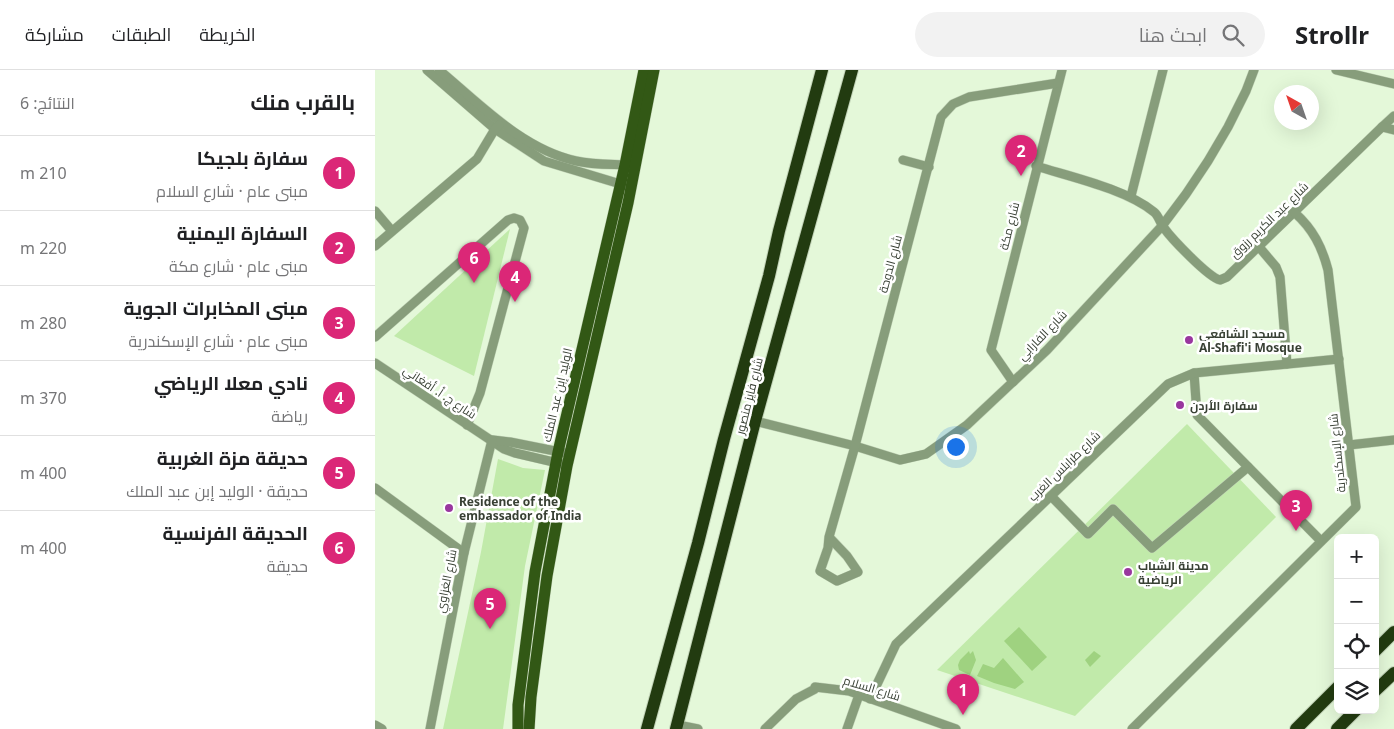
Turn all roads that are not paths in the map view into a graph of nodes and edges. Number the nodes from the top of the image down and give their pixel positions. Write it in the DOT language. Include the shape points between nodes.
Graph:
graph roads {
  1 [pos="427,70"];
  2 [pos="439,70"];
  3 [pos="644,70"];
  4 [pos="654,70"];
  5 [pos="822,70"];
  6 [pos="852,70"];
  7 [pos="1062,70"];
  8 [pos="1163,70"];
  9 [pos="1254,70"];
  10 [pos="1336,70"];
  11 [pos="1058,83"];
  12 [pos="1394,84"];
  13 [pos="1394,116"];
  14 [pos="498,126"];
  15 [pos="1382,127"];
  16 [pos="1394,130"];
  17 [pos="903,160"];
  18 [pos="630,165"];
  19 [pos="1036,166"];
  20 [pos="929,167"];
  21 [pos="625,186"];
  22 [pos="1131,196"];
  23 [pos="375,211"];
  24 [pos="1295,213"];
  25 [pos="1162,226"];
  26 [pos="392,231"];
  27 [pos="375,246"];
  28 [pos="1259,247"];
  29 [pos="375,337"];
  30 [pos="1339,359"];
  31 [pos="375,363"];
  32 [pos="1287,364"];
  33 [pos="1194,373"];
  34 [pos="1013,382"];
  35 [pos="755,421"];
  36 [pos="467,426"];
  37 [pos="493,440"];
  38 [pos="1394,440"];
  39 [pos="1349,445"];
  40 [pos="855,446"];
  41 [pos="563,459"];
  42 [pos="1247,466"];
  43 [pos="375,488"];
  44 [pos="1051,496"];
  45 [pos="829,537"];
  46 [pos="1321,541"];
  47 [pos="464,553"];
  48 [pos="1394,632"];
  49 [pos="1379,647"];
  50 [pos="1394,673"];
  51 [pos="1379,687"];
  52 [pos="1334,692"];
  53 [pos="859,695"];
  54 [pos="870,699"];
  55 [pos="1352,714"];
  56 [pos="375,724"];
  57 [pos="677,727"];
  58 [pos="382,729"];
  59 [pos="430,729"];
  60 [pos="518,729"];
  61 [pos="529,729"];
  62 [pos="647,729"];
  63 [pos="698,729"];
  64 [pos="765,729"];
  65 [pos="847,729"];
  66 [pos="956,729"];
  67 [pos="1133,729"];
  68 [pos="1295,729"];
  69 [pos="1337,729"];
  1 -- 14 [label="street"];
  2 -- 14 [label="street"];
  3 -- 18 [label="main road, الوليد إبن عبد الملك"];
  4 -- 18 [label="main road, الوليد إبن عبد الملك"];
  5 -- 62 [label="highway, شارع فايز منصور"];
  6 -- 35 [label="highway, شارع فايز منصور"];
  7 -- 11 [label="street, شارع مكة"];
  8 -- 22 [label="street"];
  9 -- 25 [label="street, شارع الفارابي" via="1228,127 1208,161"];
  10 -- 12 [label="street"];
  11 -- 19 [label="street, شارع مكة"];
  11 -- 20 [label="street, شارع الدوحة" via="969,97 953,104 941,117"];
  13 -- 15 [label="street, شارع عبد الكريم رزوق"];
  14 -- 18 [label="street" via="542,149 575,161"];
  14 -- 21 [label="street" via="545,162"];
  14 -- 26 [label="street" via="477,159"];
  15 -- 16 [label="street"];
  15 -- 24 [label="street, شارع عبد الكريم رزوق"];
  17 -- 20 [label="street"];
  18 -- 21 [label="main road, الوليد إبن عبد الملك"];
  19 -- 22 [label="street"];
  19 -- 34 [label="street, شارع مكة" via="991,350"];
  20 -- 40 [label="street, شارع الدوحة"];
  21 -- 41 [label="main road, الوليد إبن عبد الملك"];
  22 -- 25 [label="street" via="1154,211"];
  23 -- 26 [label="street"];
  24 -- 28 [label="street, شارع عبد الكريم رزوق"];
  24 -- 30 [label="street, شارع الإسكندرية" via="1312,230 1325,259"];
  25 -- 28 [label="street, شارع عبد الكريم رزوق" via="1180,247 1220,280"];
  25 -- 34 [label="street, شارع الفارابي"];
  26 -- 27 [label="street"];
  28 -- 32 [label="street" via="1280,276"];
  29 -- 36 [label="street" via="508,220 520,220 524,228"];
  30 -- 32 [label="street, شارع طرابلس الغرب"];
  30 -- 39 [label="street, شارع الإسكندرية"];
  31 -- 36 [label="street, شارع ج. أ. أفغاني"];
  32 -- 33 [label="street, شارع طرابلس الغرب"];
  33 -- 42 [label="street" via="1197,415"];
  33 -- 44 [label="street, شارع طرابلس الغرب" via="1167,384"];
  34 -- 40 [label="street, شارع الفارابي" via="967,425 926,454 900,460"];
  35 -- 40 [label="street, شارع الفارابي"];
  35 -- 57 [label="highway, شارع فايز منصور"];
  36 -- 37 [label="street, شارع ج. أ. أفغاني"];
  37 -- 41 [label="street, شارع ج. أ. أفغاني" via="510,442"];
  37 -- 47 [label="street, شارع الغزاوي"];
  38 -- 39 [label="street"];
  39 -- 46 [label="street, شارع الإسكندرية" via="1356,507"];
  40 -- 45 [label="street, شارع الدوحة"];
  41 -- 60 [label="main road, الوليد إبن عبد الملك" via="535,572 518,705"];
  41 -- 61 [label="main road, الوليد إبن عبد الملك"];
  42 -- 44 [label="street" via="1151,548 1113,510 1088,534"];
  42 -- 46 [label="street"];
  43 -- 47 [label="street"];
  44 -- 54 [label="street, شارع طرابلس الغرب" via="896,644"];
  45 -- 45 [label="street, شارع الدوحة" via="847,556 858,572 837,581 820,571"];
  46 -- 67 [label="street, شارع الإسكندرية"];
  47 -- 59 [label="street, شارع الغزاوي"];
  48 -- 49 [label="highway"];
  50 -- 51 [label="highway"];
  52 -- 68 [label="highway"];
  53 -- 54 [label="street, شارع السلام"];
  53 -- 64 [label="street, شارع السلام" via="815,687 796,699"];
  53 -- 65 [label="street"];
  54 -- 66 [label="street, شارع السلام"];
  55 -- 69 [label="highway"];
  56 -- 58 [label="street"];
  57 -- 63 [label="street"];
}
